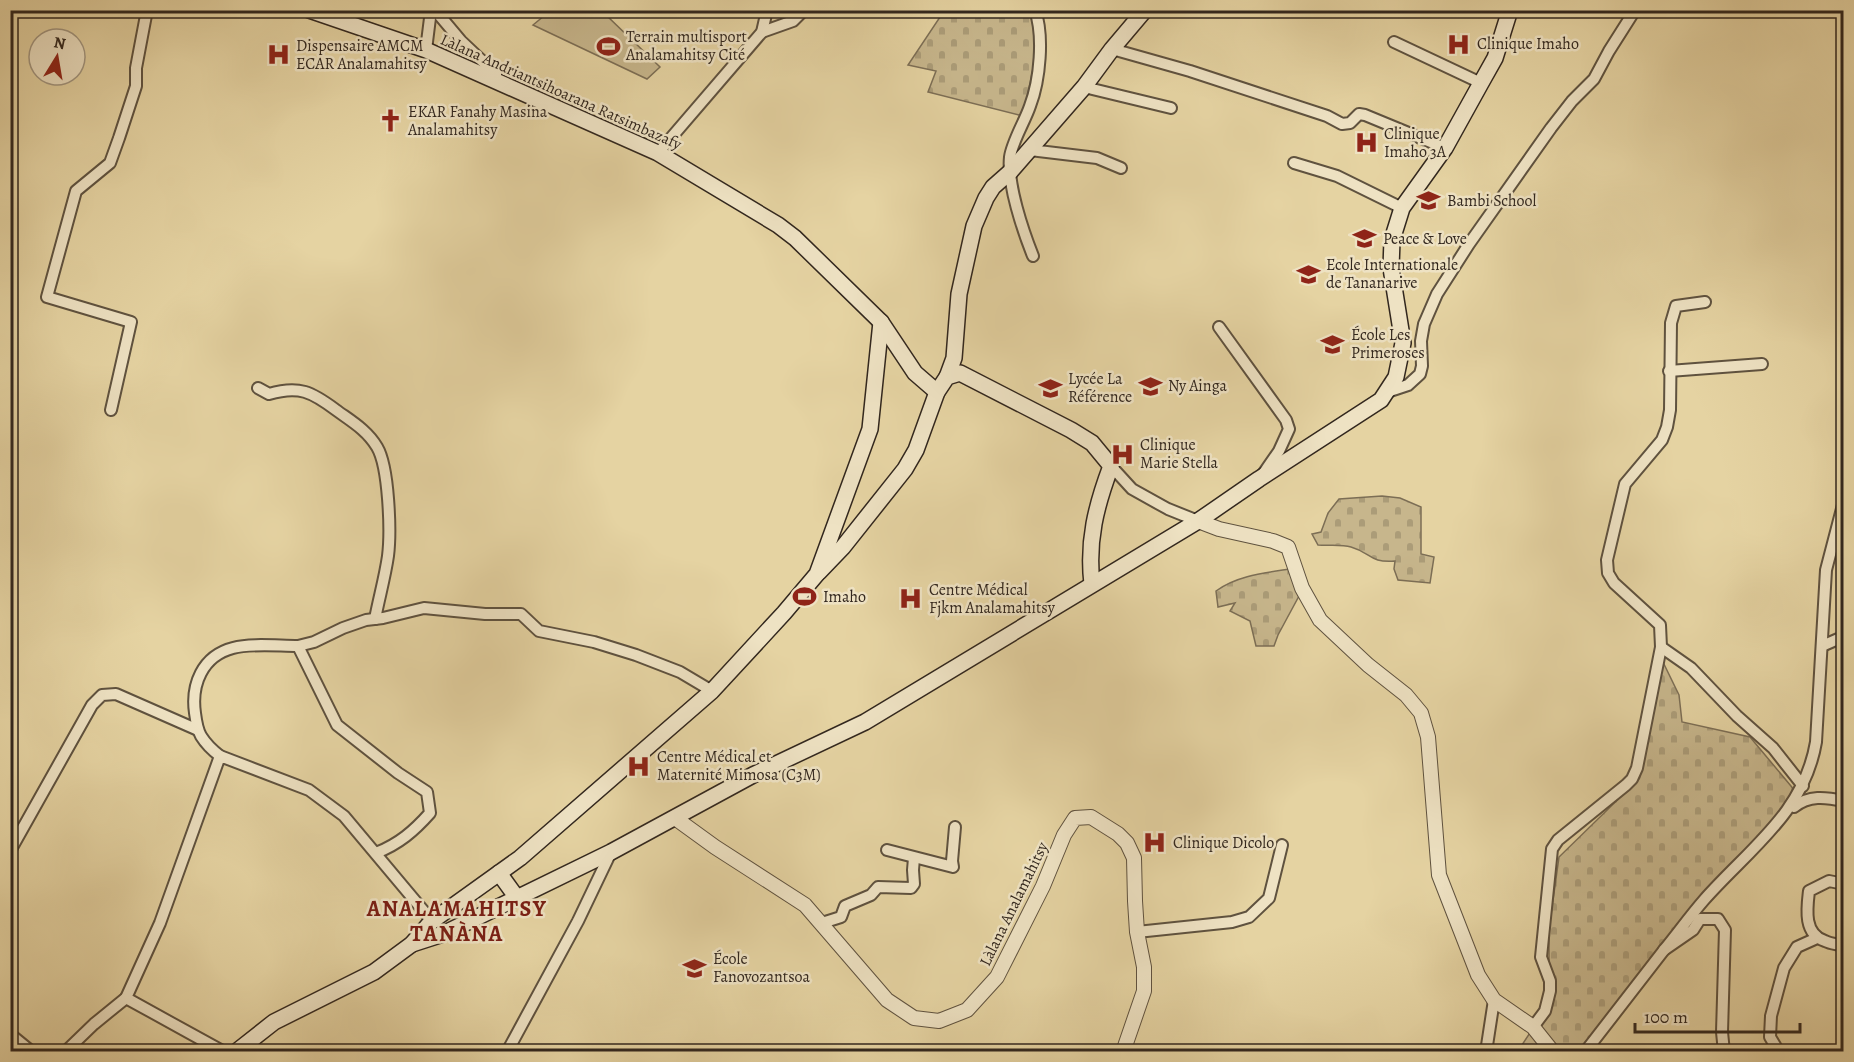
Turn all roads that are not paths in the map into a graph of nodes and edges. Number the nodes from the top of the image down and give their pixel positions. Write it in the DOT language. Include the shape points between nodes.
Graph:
graph roads {
  1 [pos="147,10"];
  2 [pos="433,10"];
  3 [pos="767,10"];
  4 [pos="804,10"];
  5 [pos="1035,10"];
  6 [pos="1145,10"];
  7 [pos="1635,10"];
  8 [pos="1510,11"];
  9 [pos="316,12"];
  10 [pos="762,32"];
  11 [pos="1394,42"];
  12 [pos="1112,49"];
  13 [pos="426,50"];
  14 [pos="493,80"];
  15 [pos="1481,83"];
  16 [pos="1084,87"];
  17 [pos="1171,108"];
  18 [pos="1445,148"];
  19 [pos="1030,150"];
  20 [pos="658,153"];
  21 [pos="1294,163"];
  22 [pos="1120,168"];
  23 [pos="1010,172"];
  24 [pos="1402,208"];
  25 [pos="1033,256"];
  26 [pos="1705,302"];
  27 [pos="881,322"];
  28 [pos="1219,327"];
  29 [pos="1762,364"];
  30 [pos="1669,371"];
  31 [pos="947,377"];
  32 [pos="258,388"];
  33 [pos="937,392"];
  34 [pos="1387,392"];
  35 [pos="111,410"];
  36 [pos="1111,466"];
  37 [pos="1259,479"];
  38 [pos="1844,501"];
  39 [pos="1198,521"];
  40 [pos="817,574"];
  41 [pos="1092,584"];
  42 [pos="375,619"];
  43 [pos="1844,643"];
  44 [pos="298,646"];
  45 [pos="1822,646"];
  46 [pos="1661,647"];
  47 [pos="712,691"];
  48 [pos="198,729"];
  49 [pos="220,756"];
  50 [pos="1803,786"];
  51 [pos="1844,801"];
  52 [pos="1786,813"];
  53 [pos="675,818"];
  54 [pos="956,827"];
  55 [pos="1282,845"];
  56 [pos="887,850"];
  57 [pos="10,851"];
  58 [pos="611,852"];
  59 [pos="376,853"];
  60 [pos="914,858"];
  61 [pos="499,873"];
  62 [pos="1844,884"];
  63 [pos="468,895"];
  64 [pos="517,898"];
  65 [pos="481,915"];
  66 [pos="432,921"];
  67 [pos="822,923"];
  68 [pos="1137,932"];
  69 [pos="442,934"];
  70 [pos="1817,938"];
  71 [pos="412,944"];
  72 [pos="1844,946"];
  73 [pos="1664,950"];
  74 [pos="126,998"];
  75 [pos="1494,1000"];
  76 [pos="1533,1028"];
  77 [pos="10,1034"];
  78 [pos="32,1052"];
  79 [pos="65,1052"];
  80 [pos="224,1052"];
  81 [pos="236,1052"];
  82 [pos="507,1052"];
  83 [pos="1123,1052"];
  84 [pos="1486,1052"];
  85 [pos="1553,1052"];
  86 [pos="1585,1052"];
  87 [pos="1724,1052"];
  88 [pos="1779,1052"];
  1 -- 35 [label="street" via="136,86 113,155 110,163 76,191 47,297 131,322"];
  2 -- 13 [label="street"];
  2 -- 14 [label="street" via="496,74"];
  3 -- 10 [label="street"];
  4 -- 10 [label="street" via="793,21"];
  5 -- 23 [label="street" via="1041,25 1037,79 1010,155"];
  6 -- 12 [label="main road"];
  7 -- 34 [label="street" via="1594,79 1551,128 1437,294 1424,324 1420,374 1408,385"];
  8 -- 15 [label="main road" via="1495,58"];
  9 -- 13 [label="main road, Làlana Andriantsihoarana Ratsimbazafy"];
  10 -- 20 [label="street"];
  11 -- 15 [label="street"];
  12 -- 16 [label="main road"];
  12 -- 18 [label="street" via="1190,71 1342,124 1350,123 1359,114 1365,115"];
  13 -- 14 [label="main road, Làlana Andriantsihoarana Ratsimbazafy"];
  14 -- 20 [label="main road, Làlana Andriantsihoarana Ratsimbazafy"];
  15 -- 18 [label="main road"];
  16 -- 17 [label="street"];
  16 -- 19 [label="main road"];
  18 -- 24 [label="main road"];
  19 -- 22 [label="street" via="1098,158"];
  19 -- 23 [label="main road"];
  20 -- 27 [label="main road, Làlana Andriantsihoarana Ratsimbazafy" via="778,225"];
  21 -- 24 [label="street" via="1338,176"];
  23 -- 25 [label="street"];
  23 -- 31 [label="main road" via="989,192 974,226 959,294 954,358"];
  24 -- 34 [label="main road" via="1392,240 1391,268 1402,343 1396,377"];
  26 -- 30 [label="street" via="1676,306 1671,323"];
  27 -- 33 [label="main road, Làlana Andriantsihoarana Ratsimbazafy" via="915,373"];
  27 -- 40 [label="main road" via="870,429"];
  28 -- 37 [label="street" via="1281,412 1289,429"];
  29 -- 30 [label="street"];
  30 -- 46 [label="street" via="1667,427 1662,440 1625,484 1607,560 1614,584 1660,625"];
  31 -- 33 [label="main road"];
  31 -- 36 [label="main road" via="955,373 966,375 1071,430 1092,443"];
  32 -- 42 [label="street" via="269,394 284,389 302,390 323,400 363,429 378,448 387,484 388,554"];
  33 -- 40 [label="main road" via="905,469"];
  34 -- 37 [label="main road" via="1373,407"];
  36 -- 39 [label="street" via="1132,489"];
  36 -- 41 [label="main road" via="1101,491 1091,540"];
  37 -- 39 [label="main road"];
  38 -- 45 [label="street" via="1826,570"];
  39 -- 41 [label="main road"];
  39 -- 75 [label="street" via="1288,548 1302,588 1320,620 1406,695 1421,713 1428,737 1439,875 1478,975"];
  40 -- 47 [label="main road"];
  41 -- 53 [label="main road" via="865,722 753,775"];
  42 -- 44 [label="street"];
  42 -- 47 [label="street" via="424,608 521,614 539,631 636,655 680,672"];
  43 -- 45 [label="street" via="1838,639"];
  44 -- 48 [label="street" via="233,648 217,655 202,670 195,686"];
  44 -- 59 [label="street" via="337,725 427,792 430,813 411,834"];
  45 -- 50 [label="street" via="1816,742"];
  46 -- 50 [label="street" via="1691,668 1773,748"];
  46 -- 76 [label="street" via="1632,779 1552,849 1541,957 1550,991 1545,1011"];
  47 -- 61 [label="main road"];
  48 -- 49 [label="street" via="209,748"];
  48 -- 57 [label="street" via="116,694 102,695 92,705"];
  49 -- 59 [label="street" via="309,790 344,816"];
  49 -- 74 [label="street" via="160,923"];
  50 -- 52 [label="street"];
  51 -- 52 [label="street" via="1815,798"];
  52 -- 73 [label="street" via="1704,900"];
  53 -- 58 [label="main road"];
  53 -- 67 [label="street, Làlana Analamahitsy" via="805,905"];
  54 -- 60 [label="street" via="953,867"];
  55 -- 68 [label="street" via="1269,897 1249,917"];
  56 -- 60 [label="street"];
  58 -- 64 [label="main road"];
  58 -- 82 [label="street"];
  59 -- 66 [label="street"];
  60 -- 67 [label="street" via="911,888 878,887 871,895 845,906 841,917"];
  61 -- 63 [label="main road"];
  61 -- 64 [label="main road"];
  62 -- 70 [label="street" via="1828,881 1809,891 1806,920"];
  63 -- 65 [label="main road"];
  63 -- 66 [label="main road"];
  64 -- 65 [label="main road"];
  65 -- 69 [label="main road"];
  66 -- 69 [label="main road"];
  66 -- 71 [label="main road"];
  67 -- 68 [label="street, Làlana Analamahitsy" via="887,1000 914,1018 939,1021 967,1010 997,978 1070,825 1075,818 1091,817 1118,834 1134,858"];
  68 -- 83 [label="street, Làlana Analamahitsy" via="1144,991"];
  69 -- 71 [label="main road"];
  70 -- 72 [label="street"];
  70 -- 88 [label="street" via="1797,947 1784,968 1771,1016 1770,1037"];
  71 -- 81 [label="main road" via="374,972 274,1022"];
  73 -- 86 [label="street"];
  73 -- 87 [label="street" via="1693,930 1700,919 1718,919 1723,924"];
  74 -- 79 [label="street"];
  74 -- 80 [label="street"];
  75 -- 76 [label="street"];
  75 -- 84 [label="street"];
  76 -- 85 [label="street"];
  77 -- 78 [label="street"];
}
